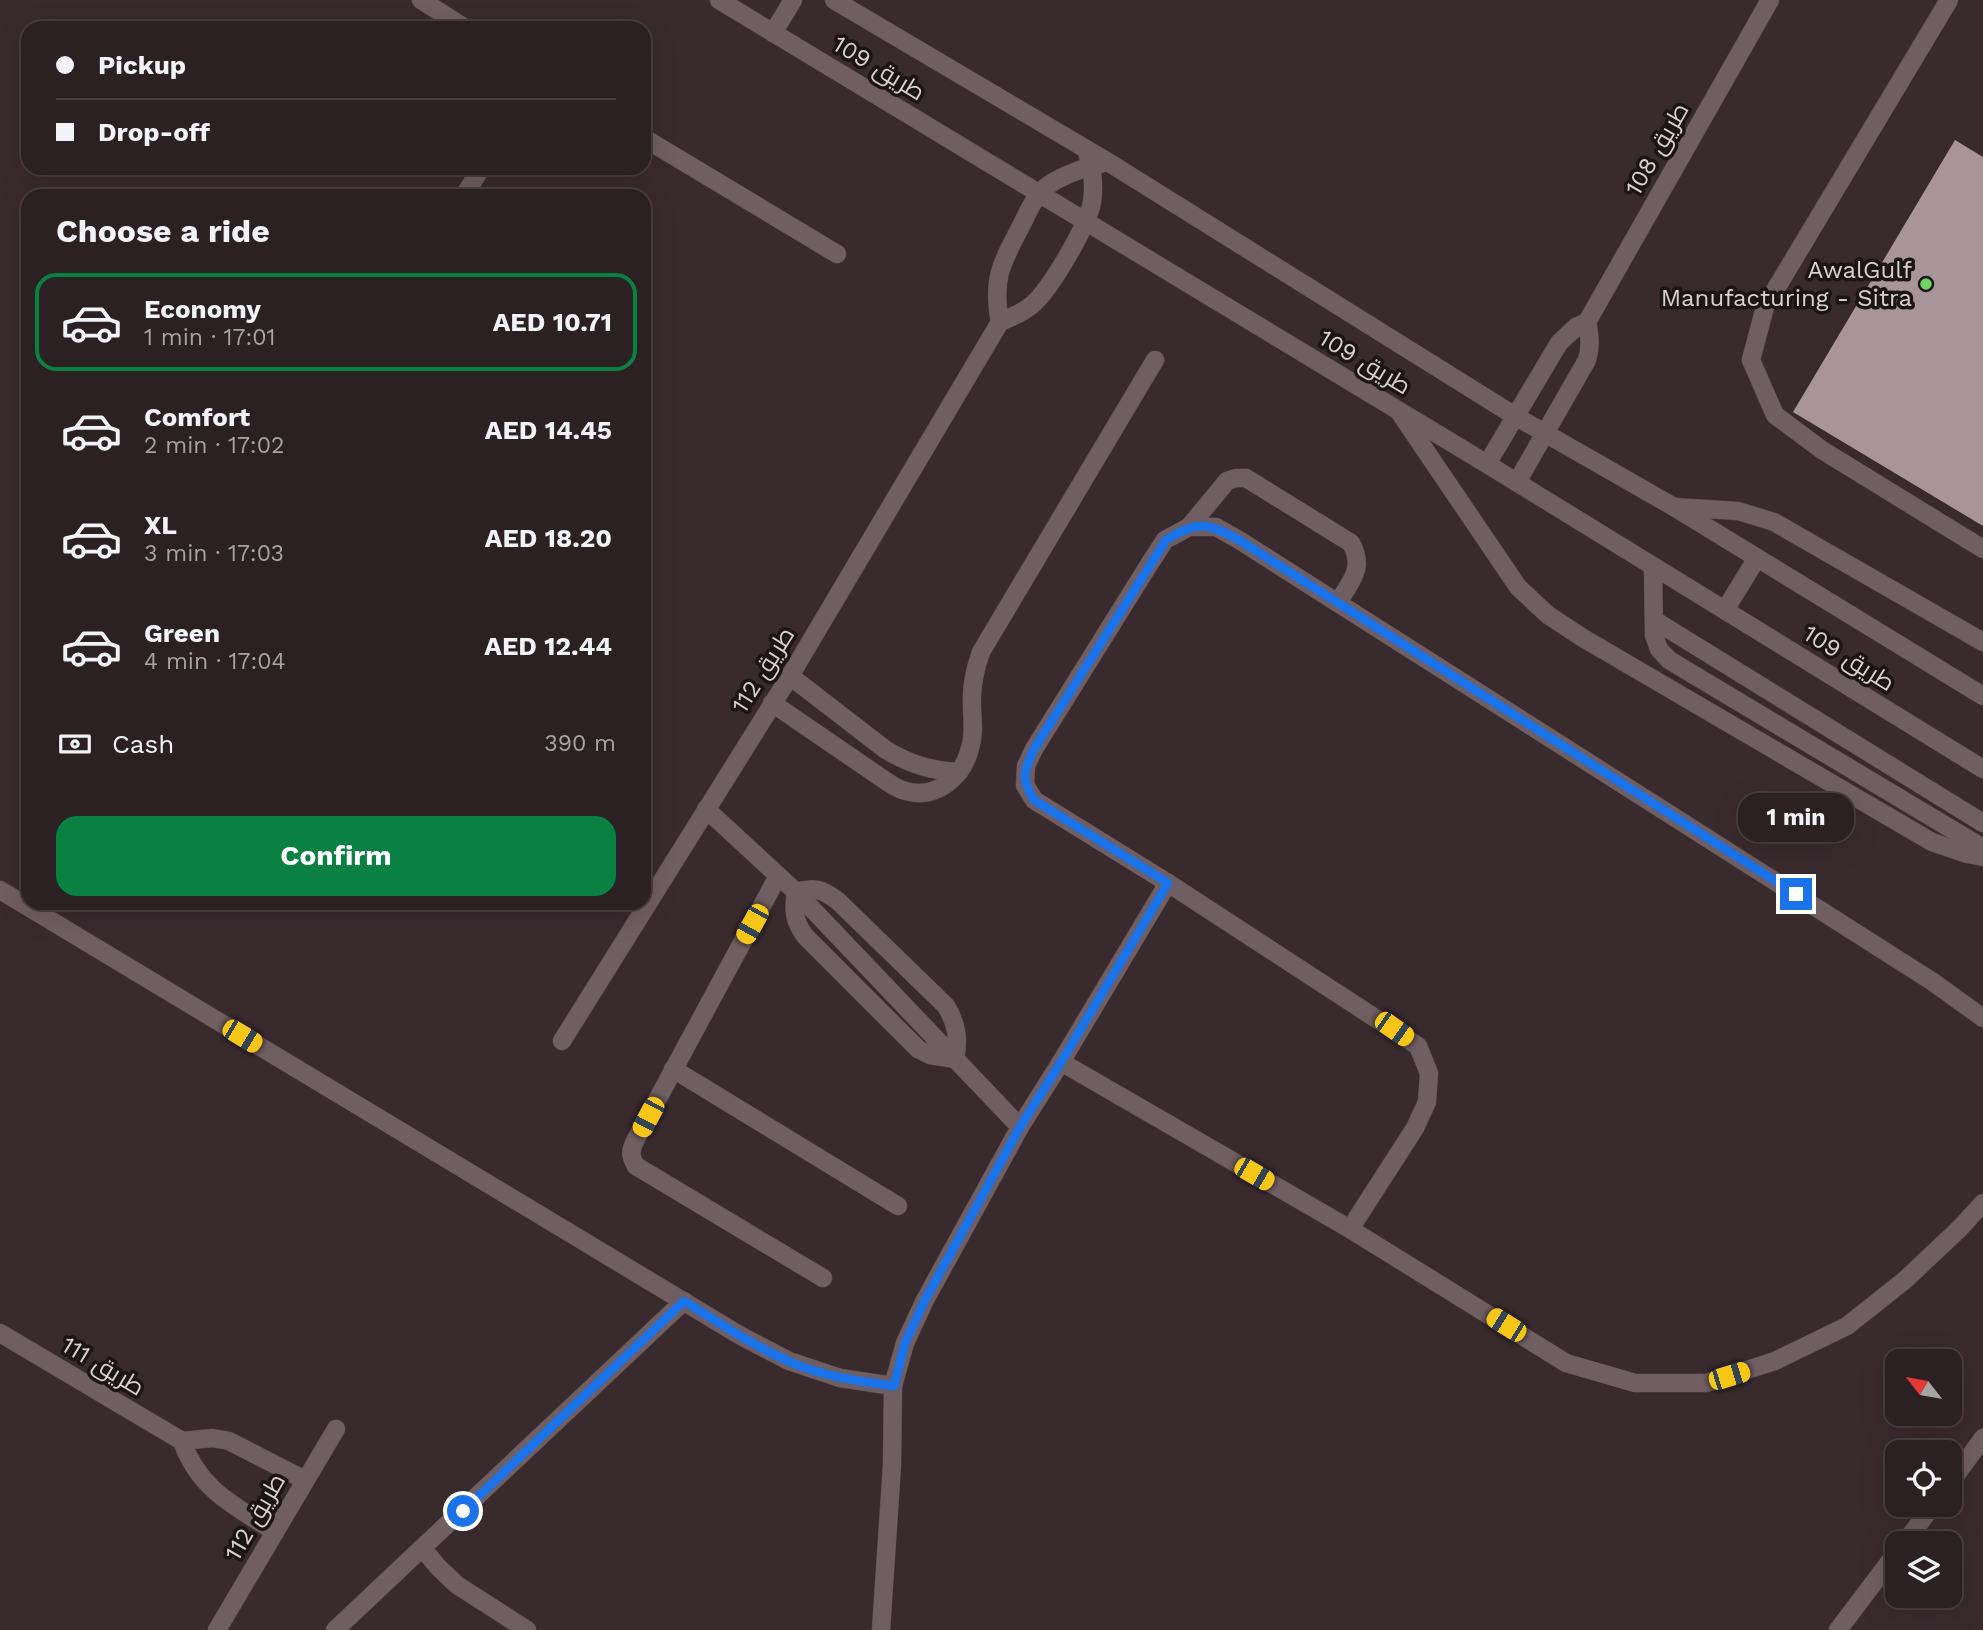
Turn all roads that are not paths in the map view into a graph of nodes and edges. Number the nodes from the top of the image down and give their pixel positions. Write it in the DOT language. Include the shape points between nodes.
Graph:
graph roads {
  1 [pos="421,0"];
  2 [pos="719,0"];
  3 [pos="793,0"];
  4 [pos="834,0"];
  5 [pos="1770,0"];
  6 [pos="1949,0"];
  7 [pos="453,21"];
  8 [pos="773,33"];
  9 [pos="651,142"];
  10 [pos="1100,164"];
  11 [pos="1040,192"];
  12 [pos="1087,221"];
  13 [pos="837,254"];
  14 [pos="1000,322"];
  15 [pos="1587,322"];
  16 [pos="1155,360"];
  17 [pos="1400,413"];
  18 [pos="1516,416"];
  19 [pos="1546,433"];
  20 [pos="1487,464"];
  21 [pos="1517,482"];
  22 [pos="1674,507"];
  23 [pos="1188,527"];
  24 [pos="1983,549"];
  25 [pos="1757,558"];
  26 [pos="1653,566"];
  27 [pos="1338,603"];
  28 [pos="1725,610"];
  29 [pos="1654,620"];
  30 [pos="1983,642"];
  31 [pos="790,676"];
  32 [pos="1983,696"];
  33 [pos="772,703"];
  34 [pos="1983,769"];
  35 [pos="959,772"];
  36 [pos="706,809"];
  37 [pos="1983,823"];
  38 [pos="1983,848"];
  39 [pos="1983,857"];
  40 [pos="778,876"];
  41 [pos="1168,883"];
  42 [pos="0,890"];
  43 [pos="796,892"];
  44 [pos="651,898"];
  45 [pos="21,899"];
  46 [pos="43,910"];
  47 [pos="643,910"];
  48 [pos="1983,1018"];
  49 [pos="562,1041"];
  50 [pos="954,1059"];
  51 [pos="1061,1062"];
  52 [pos="673,1069"];
  53 [pos="1020,1127"];
  54 [pos="1983,1203"];
  55 [pos="898,1206"];
  56 [pos="1350,1229"];
  57 [pos="823,1278"];
  58 [pos="684,1301"];
  59 [pos="0,1333"];
  60 [pos="894,1386"];
  61 [pos="336,1429"];
  62 [pos="1983,1438"];
  63 [pos="181,1441"];
  64 [pos="1962,1467"];
  65 [pos="305,1480"];
  66 [pos="275,1532"];
  67 [pos="423,1549"];
  68 [pos="1885,1568"];
  69 [pos="217,1630"];
  70 [pos="335,1630"];
  71 [pos="527,1630"];
  72 [pos="881,1630"];
  73 [pos="1839,1630"];
  1 -- 7 [label="street"];
  2 -- 8 [label="street, طريق 109"];
  3 -- 8 [label="street"];
  4 -- 10 [label="street, طريق 109" via="1086,149"];
  5 -- 15 [label="street, طريق 108"];
  6 -- 24 [label="street" via="1765,307 1751,360 1774,415 1822,450"];
  8 -- 11 [label="street, طريق 109"];
  9 -- 13 [label="street"];
  10 -- 11 [label="street"];
  10 -- 12 [label="street"];
  10 -- 18 [label="street, طريق 109"];
  11 -- 12 [label="street, طريق 109"];
  11 -- 14 [label="street" via="1003,259 996,301"];
  12 -- 14 [label="street" via="1044,292 1032,305"];
  12 -- 17 [label="street, طريق 109"];
  14 -- 31 [label="street, طريق 112"];
  15 -- 18 [label="street, طريق 108" via="1559,343"];
  15 -- 19 [label="street" via="1587,360"];
  16 -- 35 [label="street" via="981,652 973,677 970,750"];
  17 -- 20 [label="street, طريق 109"];
  17 -- 39 [label="street" via="1518,587 1548,615 1932,842"];
  18 -- 19 [label="street, طريق 109"];
  18 -- 20 [label="street, طريق 108"];
  19 -- 21 [label="street"];
  19 -- 22 [label="street, طريق 109"];
  20 -- 21 [label="street, طريق 109"];
  21 -- 26 [label="street, طريق 109"];
  22 -- 25 [label="street, طريق 109"];
  22 -- 30 [label="street" via="1738,511 1774,522"];
  23 -- 27 [label="street" via="1216,527"];
  23 -- 27 [label="street" via="1227,481 1246,478 1255,482 1351,543 1358,568"];
  23 -- 41 [label="street" via="1166,540 1026,766 1025,785 1034,800"];
  25 -- 28 [label="street"];
  25 -- 32 [label="street, طريق 109"];
  26 -- 28 [label="street, طريق 109"];
  26 -- 29 [label="street"];
  27 -- 48 [label="street"];
  28 -- 34 [label="street, طريق 109"];
  29 -- 37 [label="street"];
  29 -- 38 [label="street" via="1659,649 1669,660"];
  31 -- 33 [label="street, طريق 112"];
  31 -- 35 [label="street" via="903,760"];
  33 -- 35 [label="street" via="904,791 925,794 945,787"];
  33 -- 36 [label="street, طريق 112"];
  36 -- 40 [label="street"];
  36 -- 44 [label="street, طريق 112"];
  40 -- 43 [label="street"];
  40 -- 52 [label="street"];
  41 -- 51 [label="street"];
  41 -- 56 [label="street" via="1418,1046 1429,1073 1427,1102"];
  42 -- 45 [label="street"];
  43 -- 50 [label="street" via="793,909 805,936 918,1049"];
  43 -- 50 [label="street" via="811,888 832,897 946,1006 957,1031"];
  46 -- 58 [label="street"];
  47 -- 49 [label="street, طريق 112"];
  50 -- 53 [label="street"];
  51 -- 53 [label="street"];
  51 -- 56 [label="street"];
  52 -- 55 [label="street"];
  52 -- 57 [label="street" via="631,1149 636,1166"];
  53 -- 60 [label="street" via="925,1300 905,1343"];
  54 -- 56 [label="street" via="1905,1280 1847,1325 1775,1361 1706,1382 1635,1383 1566,1363"];
  58 -- 60 [label="street" via="789,1361 840,1378"];
  58 -- 67 [label="street"];
  59 -- 63 [label="street, طريق 111"];
  60 -- 72 [label="street"];
  61 -- 65 [label="street, طريق 112"];
  62 -- 64 [label="street"];
  63 -- 65 [label="street" via="229,1441"];
  63 -- 66 [label="street" via="204,1482"];
  65 -- 66 [label="street, طريق 112"];
  66 -- 69 [label="street, طريق 112"];
  67 -- 70 [label="street"];
  67 -- 71 [label="street" via="457,1585"];
  68 -- 73 [label="street"];
}
